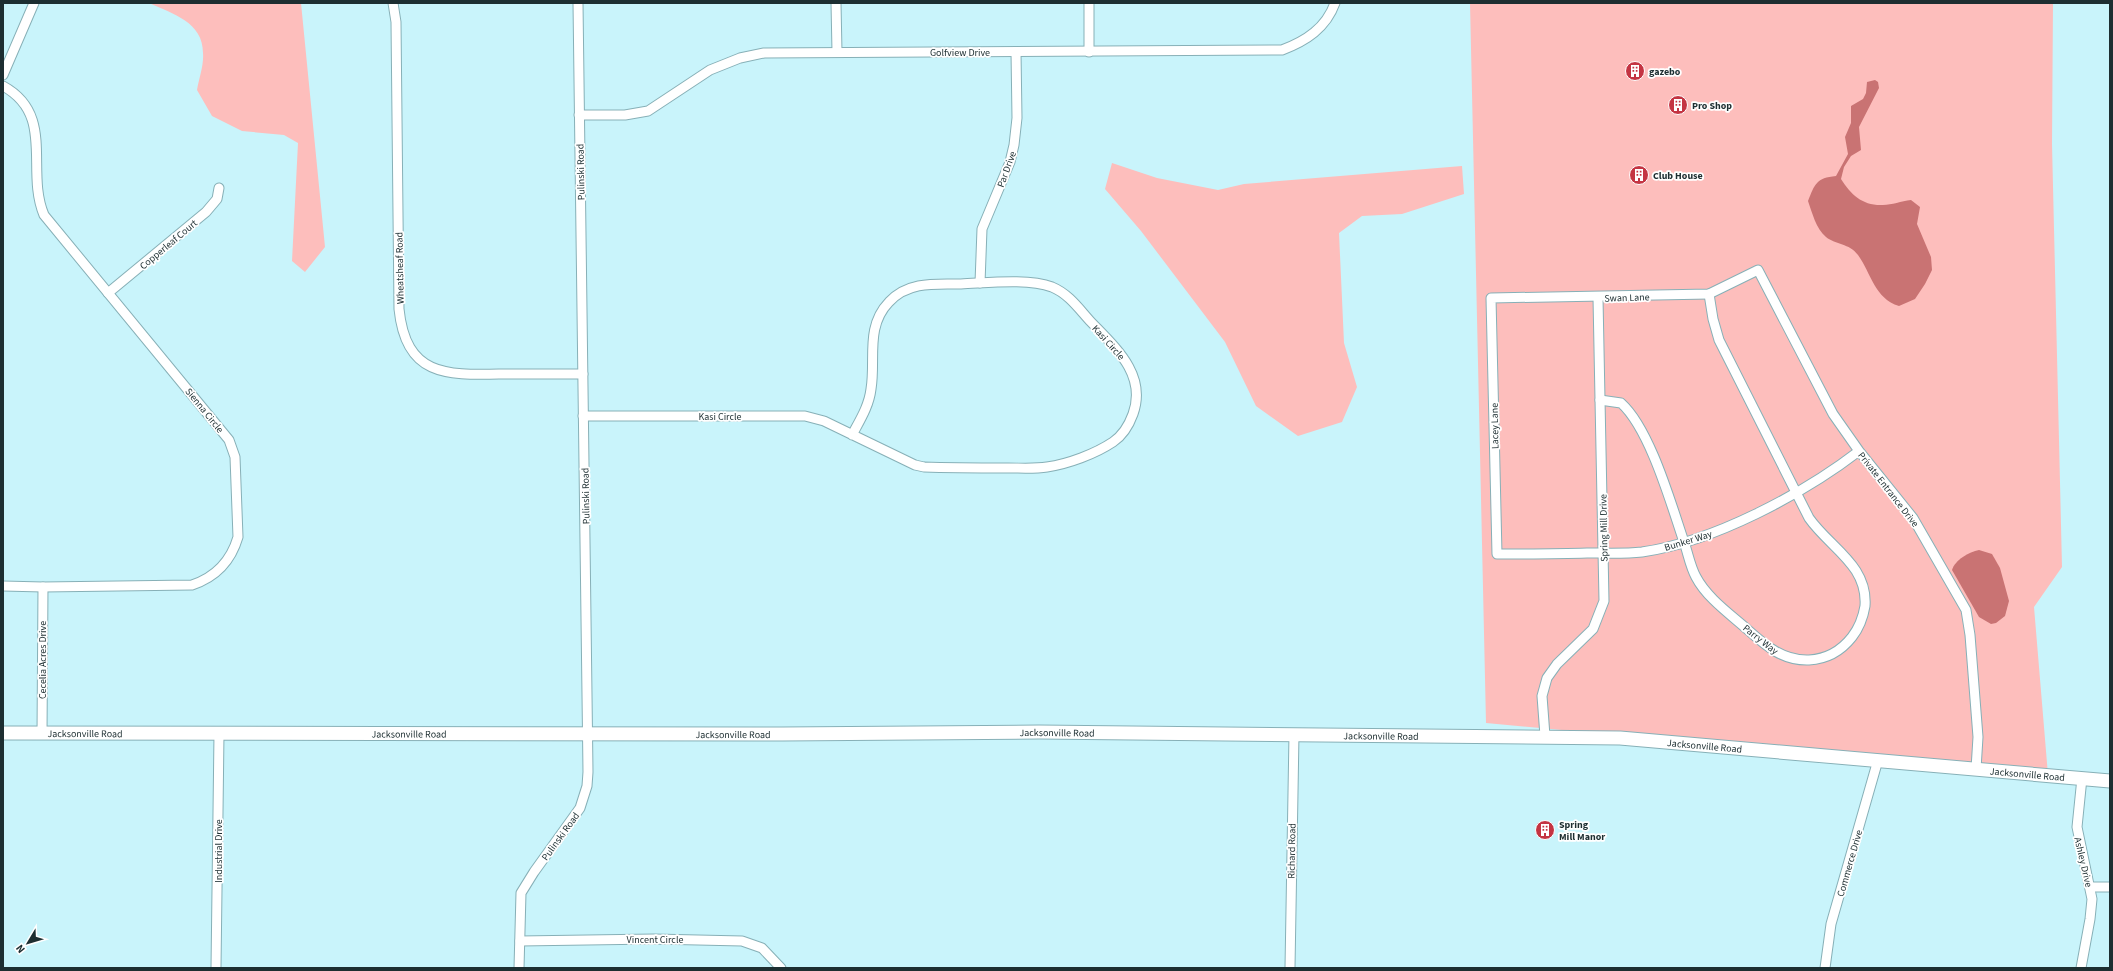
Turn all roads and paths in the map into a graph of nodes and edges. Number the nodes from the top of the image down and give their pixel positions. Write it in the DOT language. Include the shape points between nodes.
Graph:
graph roads {
  1 [pos="34,3"];
  2 [pos="393,3"];
  3 [pos="578,3"];
  4 [pos="836,3"];
  5 [pos="1090,3"];
  6 [pos="1336,3"];
  7 [pos="837,52"];
  8 [pos="1016,52"];
  9 [pos="1089,52"];
  10 [pos="3,75"];
  11 [pos="3,86"];
  12 [pos="579,115"];
  13 [pos="219,188"];
  14 [pos="1758,270"];
  15 [pos="980,283"];
  16 [pos="108,293"];
  17 [pos="1709,294"];
  18 [pos="1491,298"];
  19 [pos="1598,298"];
  20 [pos="583,374"];
  21 [pos="1600,400"];
  22 [pos="583,416"];
  23 [pos="852,434"];
  24 [pos="1859,451"];
  25 [pos="1796,493"];
  26 [pos="1684,542"];
  27 [pos="1604,553"];
  28 [pos="1497,554"];
  29 [pos="3,586"];
  30 [pos="43,587"];
  31 [pos="3,733"];
  32 [pos="42,734"];
  33 [pos="219,734"];
  34 [pos="587,734"];
  35 [pos="1294,734"];
  36 [pos="1545,736"];
  37 [pos="1878,760"];
  38 [pos="1976,769"];
  39 [pos="2082,778"];
  40 [pos="2110,781"];
  41 [pos="2090,887"];
  42 [pos="2110,887"];
  43 [pos="520,941"];
  44 [pos="216,968"];
  45 [pos="519,968"];
  46 [pos="781,968"];
  47 [pos="1290,968"];
  48 [pos="1825,968"];
  49 [pos="2082,968"];
  1 -- 10 [label="street"];
  2 -- 20 [label="street, Wheatsheaf Road" via="396,22 399,309 401,326 409,347 432,368 454,375"];
  3 -- 12 [label="street, Pulinski Road"];
  4 -- 7 [label="street"];
  5 -- 9 [label="street"];
  6 -- 9 [label="street, Golfview Drive" via="1318,30 1303,41 1282,50"];
  7 -- 8 [label="street, Golfview Drive"];
  7 -- 12 [label="street, Golfview Drive" via="764,53 740,58 710,70 648,111 625,115"];
  8 -- 9 [label="street, Golfview Drive"];
  8 -- 15 [label="street, Par Drive" via="1017,118 1014,145 1010,162 982,229"];
  11 -- 16 [label="street, Sienna Circle" via="21,101 34,123 36,191 44,215"];
  12 -- 20 [label="street, Pulinski Road"];
  13 -- 16 [label="street, Copperleaf Court" via="217,199 206,212"];
  14 -- 17 [label="street, Swan Lane"];
  14 -- 24 [label="street, Private Entrance Drive" via="1833,414"];
  15 -- 23 [label="street, Kasi Circle" via="928,284 912,287 896,295 882,310 872,343 871,388 862,416"];
  15 -- 23 [label="street, Kasi Circle" via="1044,285 1063,293 1075,303 1133,371 1136,380 1136,401 1132,418 1125,430 1112,443 1095,452 1046,467 924,467"];
  16 -- 30 [label="street, Sienna Circle" via="228,440 235,458 238,537 235,548 224,566 208,578 192,585"];
  17 -- 19 [label="street, Swan Lane"];
  17 -- 25 [label="street, Parry Way" via="1720,340"];
  18 -- 19 [label="street, Swan Lane"];
  18 -- 28 [label="street, Lacey Lane"];
  19 -- 21 [label="street, Spring Mill Drive"];
  20 -- 22 [label="street, Pulinski Road"];
  21 -- 26 [label="street, Parry Way" via="1621,402 1634,419 1661,475"];
  21 -- 27 [label="street, Spring Mill Drive"];
  22 -- 23 [label="street, Kasi Circle" via="805,416 824,421"];
  22 -- 34 [label="street, Pulinski Road"];
  24 -- 25 [label="street, Bunker Way"];
  24 -- 38 [label="street, Private Entrance Drive" via="1913,518 1966,610 1978,737"];
  25 -- 26 [label="street, Bunker Way" via="1731,525"];
  25 -- 26 [label="street, Parry Way" via="1817,530 1849,559 1863,584 1865,599 1861,622 1857,631 1832,654 1822,658 1798,660 1787,658 1772,650 1704,589 1695,575"];
  26 -- 27 [label="street, Bunker Way" via="1640,552"];
  27 -- 28 [label="street, Bunker Way"];
  27 -- 36 [label="street, Spring Mill Drive" via="1604,601 1599,616 1593,629 1557,664 1547,678 1542,696"];
  29 -- 30 [label="street, Sienna Circle"];
  30 -- 32 [label="street, Cecelia Acres Drive"];
  31 -- 32 [label="main road, Jacksonville Road"];
  32 -- 33 [label="main road, Jacksonville Road"];
  33 -- 34 [label="main road, Jacksonville Road"];
  33 -- 44 [label="street, Industrial Drive"];
  34 -- 35 [label="main road, Jacksonville Road"];
  34 -- 43 [label="street, Pulinski Road" via="588,772 584,797 574,818 524,887 520,899"];
  35 -- 36 [label="main road, Jacksonville Road"];
  35 -- 47 [label="street, Richard Road"];
  36 -- 37 [label="main road, Jacksonville Road" via="1663,740"];
  37 -- 38 [label="main road, Jacksonville Road"];
  37 -- 48 [label="street, Commerce Drive" via="1831,924"];
  38 -- 39 [label="main road, Jacksonville Road"];
  39 -- 40 [label="main road, Jacksonville Road"];
  39 -- 41 [label="street, Ashley Drive" via="2077,827"];
  41 -- 42 [label="street"];
  41 -- 49 [label="street, Ashley Drive" via="2092,899"];
  43 -- 45 [label="street, Pulinski Road"];
  43 -- 46 [label="street, Vincent Circle" via="654,938 742,941 762,948"];
}
